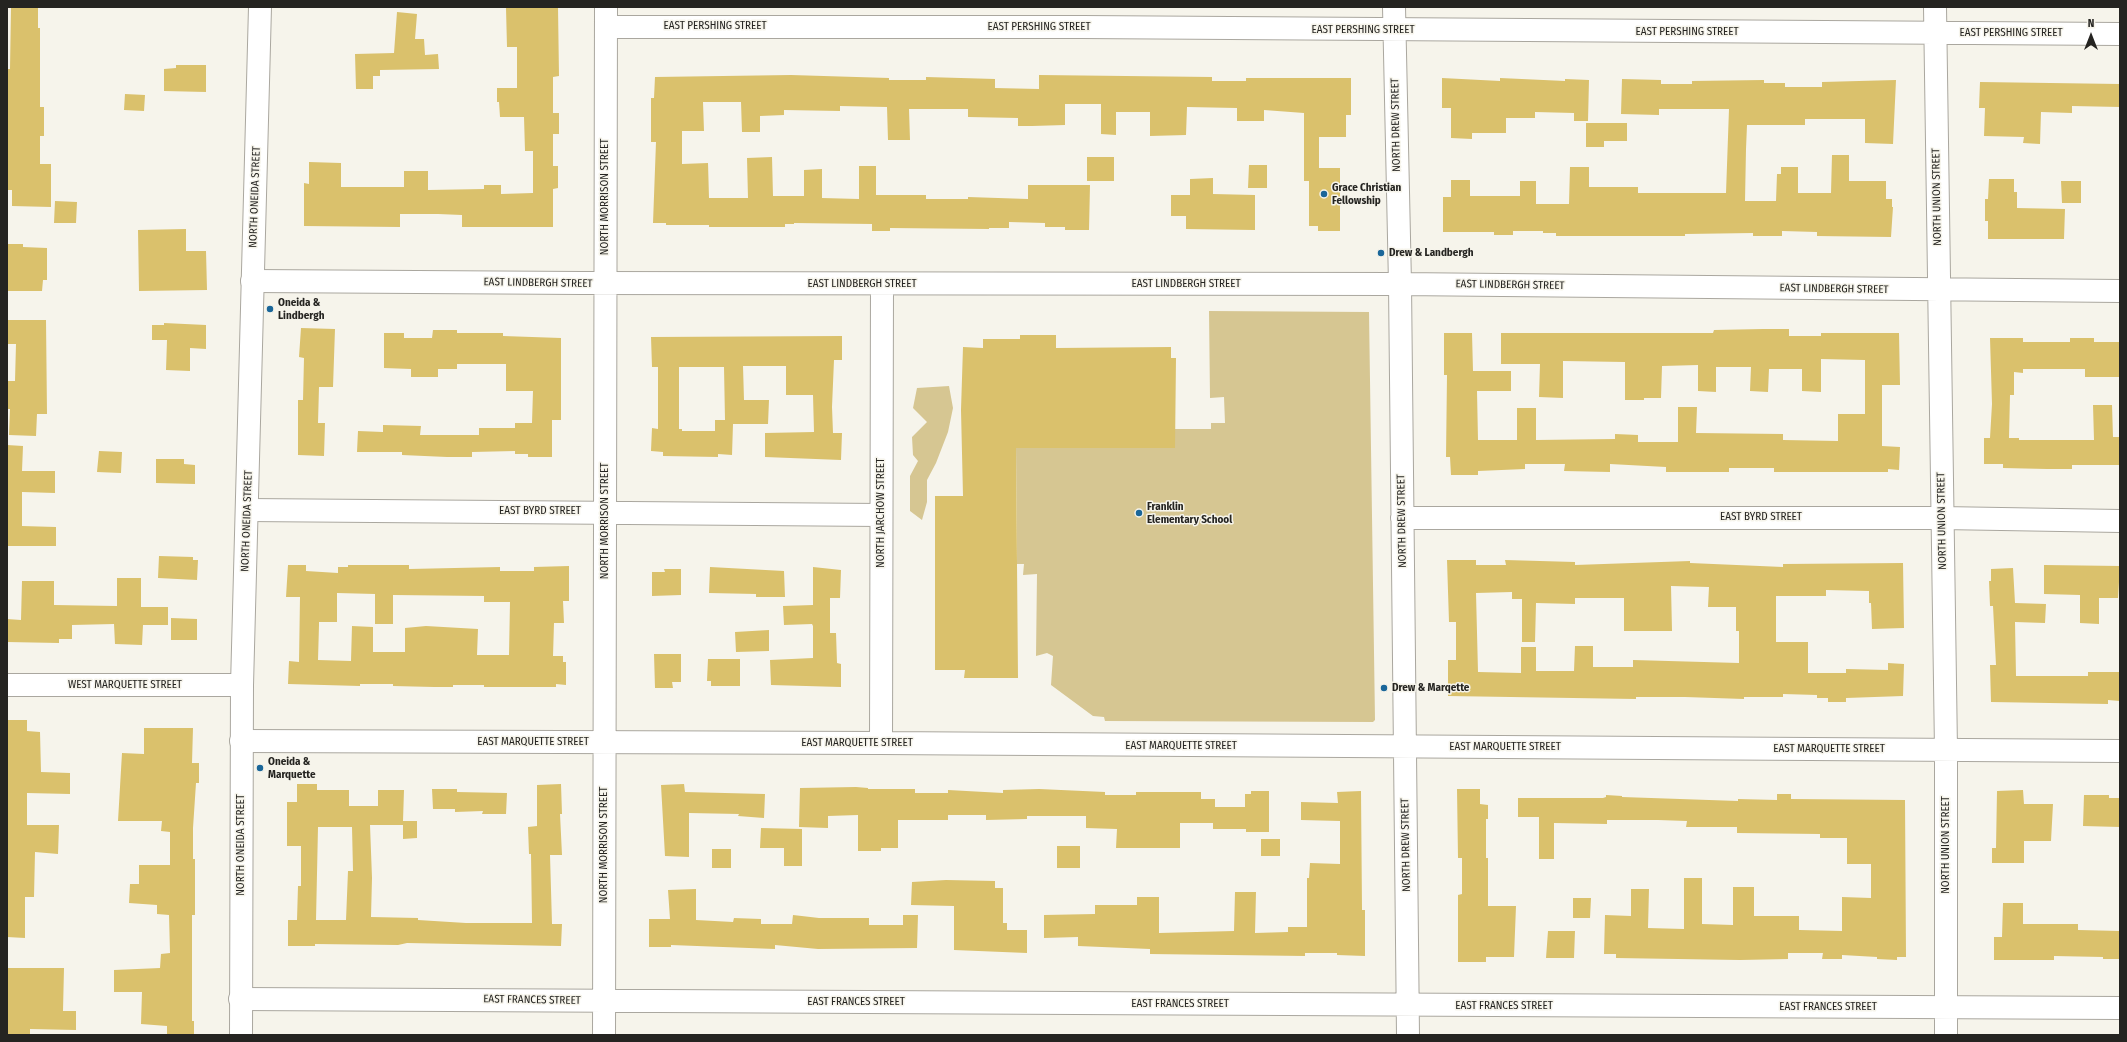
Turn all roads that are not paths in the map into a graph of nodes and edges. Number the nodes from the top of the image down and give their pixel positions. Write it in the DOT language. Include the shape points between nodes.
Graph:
graph roads {
  1 [pos="260,7"];
  2 [pos="1394,7"];
  3 [pos="1935,7"];
  4 [pos="606,17"];
  5 [pos="1394,30"];
  6 [pos="1935,33"];
  7 [pos="2120,34"];
  8 [pos="252,281"];
  9 [pos="604,283"];
  10 [pos="882,284"];
  11 [pos="1400,284"];
  12 [pos="1938,290"];
  13 [pos="2120,291"];
  14 [pos="247,510"];
  15 [pos="606,511"];
  16 [pos="881,515"];
  17 [pos="1402,518"];
  18 [pos="1942,518"];
  19 [pos="2120,521"];
  20 [pos="7,685"];
  21 [pos="242,685"];
  22 [pos="241,741"];
  23 [pos="604,742"];
  24 [pos="881,743"];
  25 [pos="1405,747"];
  26 [pos="1946,750"];
  27 [pos="2120,751"];
  28 [pos="240,999"];
  29 [pos="604,1001"];
  30 [pos="1408,1006"];
  31 [pos="1946,1007"];
  32 [pos="2120,1008"];
  33 [pos="241,1035"];
  34 [pos="604,1035"];
  35 [pos="1408,1035"];
  36 [pos="1946,1035"];
  1 -- 8 [label="street, NORTH ONEIDA STREET"];
  2 -- 5 [label="street, NORTH DREW STREET"];
  3 -- 6 [label="street, NORTH UNION STREET"];
  4 -- 5 [label="street, EAST PERSHING STREET"];
  4 -- 9 [label="street, NORTH MORRISON STREET"];
  5 -- 6 [label="street, EAST PERSHING STREET"];
  5 -- 11 [label="street, NORTH DREW STREET"];
  6 -- 7 [label="street, EAST PERSHING STREET"];
  6 -- 12 [label="street, NORTH UNION STREET"];
  8 -- 9 [label="street, EAST LINDBERGH STREET"];
  8 -- 14 [label="street, NORTH ONEIDA STREET"];
  9 -- 10 [label="street, EAST LINDBERGH STREET"];
  9 -- 15 [label="street, NORTH MORRISON STREET"];
  10 -- 11 [label="street, EAST LINDBERGH STREET"];
  10 -- 16 [label="street, NORTH JARCHOW STREET"];
  11 -- 12 [label="street, EAST LINDBERGH STREET"];
  11 -- 17 [label="street, NORTH DREW STREET"];
  12 -- 13 [label="street, EAST LINDBERGH STREET"];
  12 -- 18 [label="street, NORTH UNION STREET"];
  14 -- 15 [label="street, EAST BYRD STREET"];
  14 -- 21 [label="street, NORTH ONEIDA STREET"];
  15 -- 16 [label="street, EAST BYRD STREET"];
  15 -- 23 [label="street, NORTH MORRISON STREET"];
  16 -- 24 [label="street, NORTH JARCHOW STREET"];
  17 -- 18 [label="street, EAST BYRD STREET"];
  17 -- 25 [label="street, NORTH DREW STREET"];
  18 -- 19 [label="street, EAST BYRD STREET"];
  18 -- 26 [label="street, NORTH UNION STREET"];
  20 -- 21 [label="street, WEST MARQUETTE STREET"];
  21 -- 22 [label="street, NORTH ONEIDA STREET"];
  22 -- 23 [label="street, EAST MARQUETTE STREET"];
  22 -- 28 [label="street, NORTH ONEIDA STREET"];
  23 -- 24 [label="street, EAST MARQUETTE STREET"];
  23 -- 29 [label="street, NORTH MORRISON STREET"];
  24 -- 25 [label="street, EAST MARQUETTE STREET"];
  25 -- 26 [label="street, EAST MARQUETTE STREET"];
  25 -- 30 [label="street, NORTH DREW STREET"];
  26 -- 27 [label="street, EAST MARQUETTE STREET"];
  26 -- 31 [label="street, NORTH UNION STREET"];
  28 -- 29 [label="street, EAST FRANCES STREET"];
  28 -- 33 [label="street, NORTH ONEIDA STREET"];
  29 -- 30 [label="street, EAST FRANCES STREET"];
  29 -- 34 [label="street, NORTH MORRISON STREET"];
  30 -- 31 [label="street, EAST FRANCES STREET"];
  30 -- 35 [label="street, NORTH DREW STREET"];
  31 -- 32 [label="street, EAST FRANCES STREET"];
  31 -- 36 [label="street, NORTH UNION STREET"];
}
